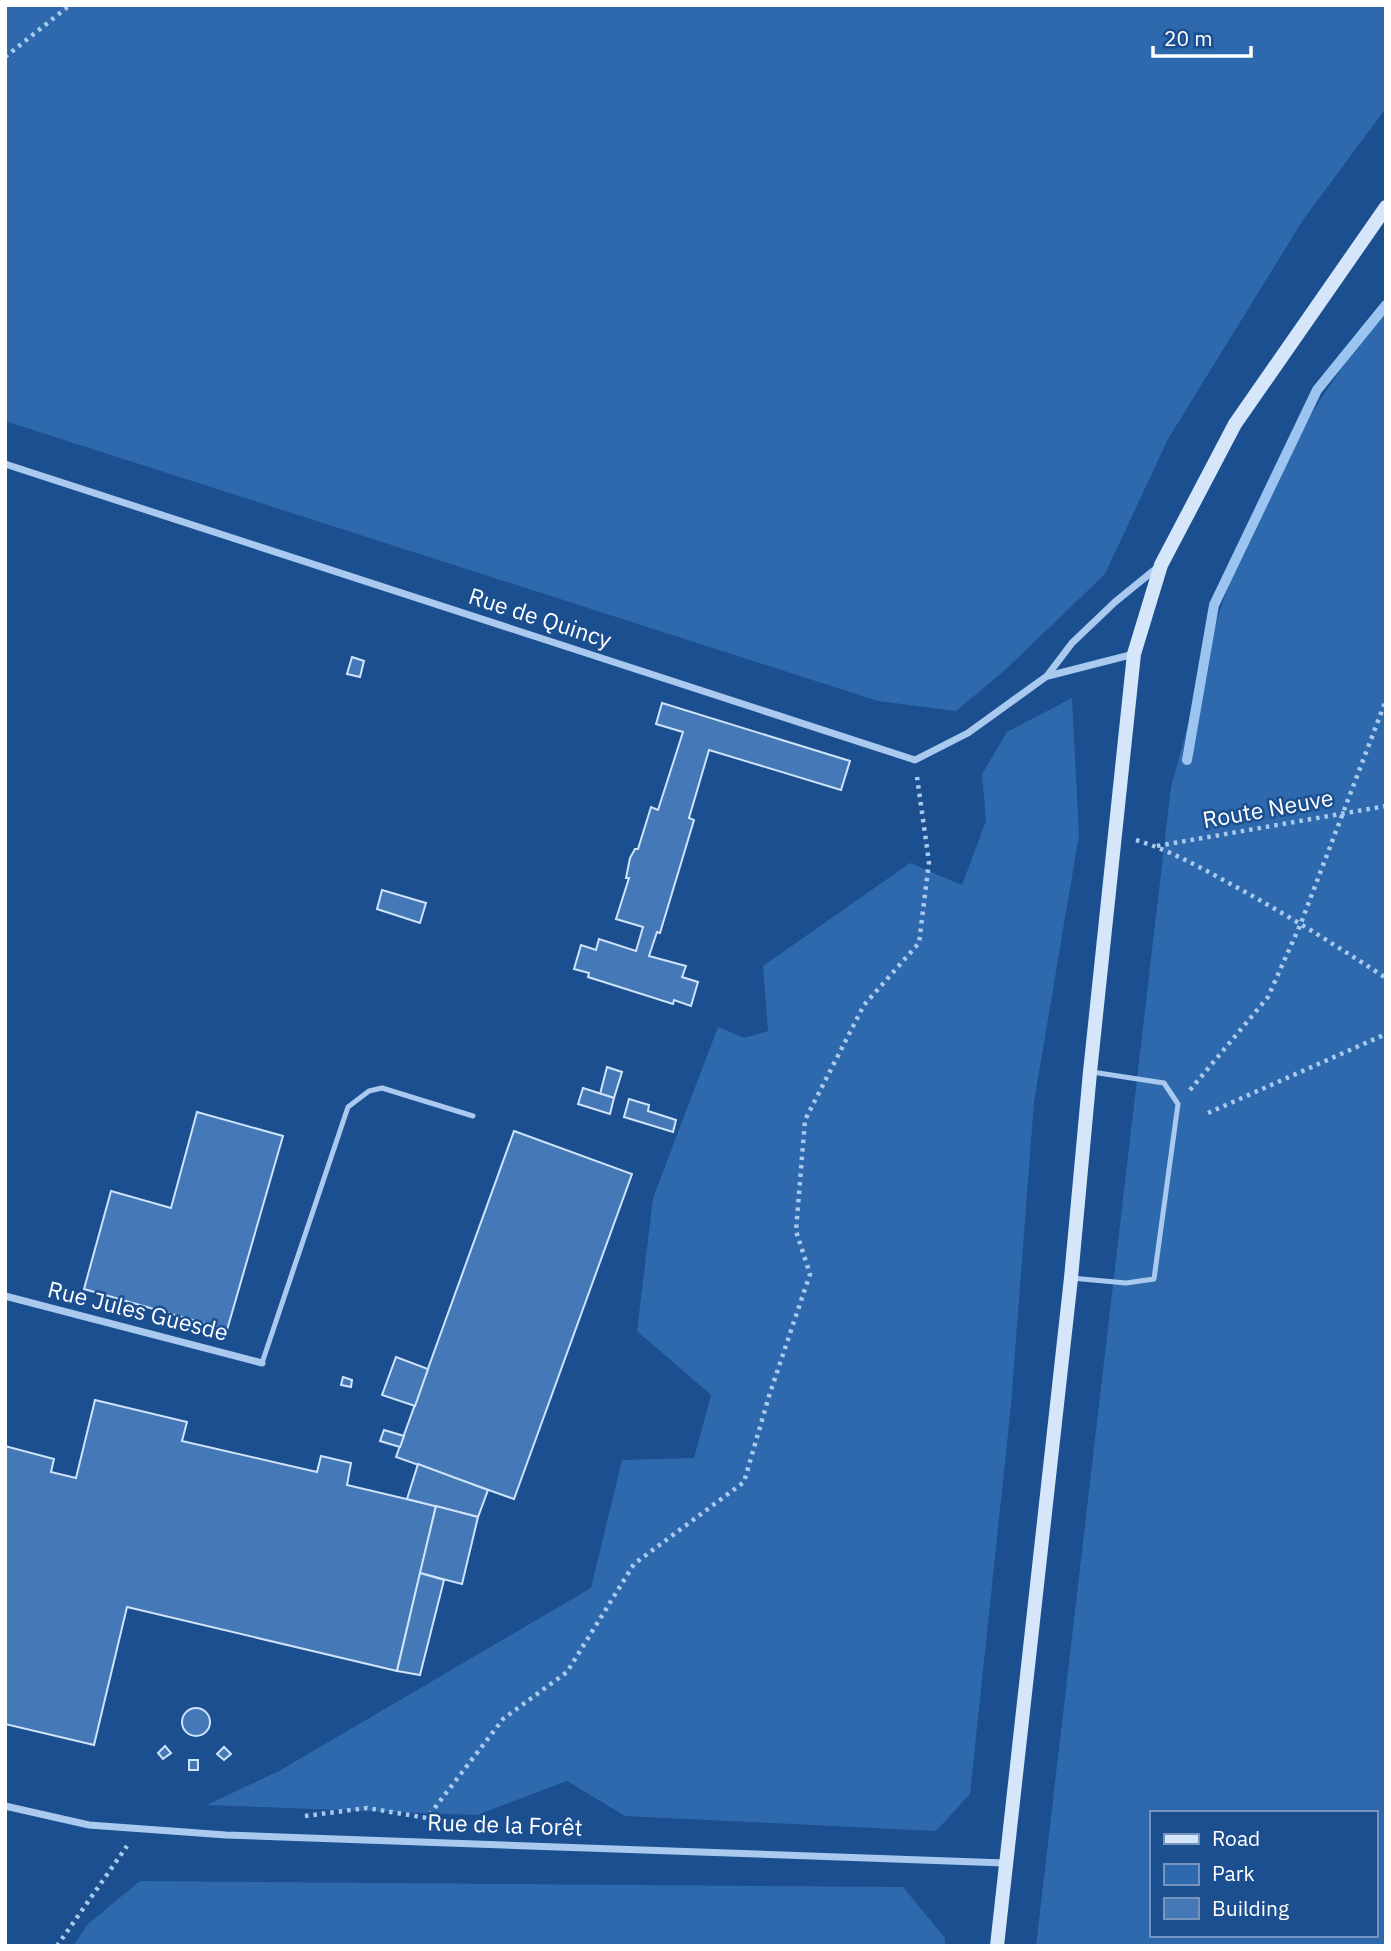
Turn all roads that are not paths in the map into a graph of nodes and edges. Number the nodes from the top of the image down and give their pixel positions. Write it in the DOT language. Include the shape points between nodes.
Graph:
graph roads {
  1 [pos="1386,207"];
  2 [pos="5,464"];
  3 [pos="1161,565"];
  4 [pos="1134,654"];
  5 [pos="1047,676"];
  6 [pos="1090,1072"];
  7 [pos="473,1116"];
  8 [pos="1071,1278"];
  9 [pos="5,1296"];
  10 [pos="262,1363"];
  11 [pos="5,1806"];
  12 [pos="1005,1863"];
  13 [pos="997,1946"];
  1 -- 3 [label="street" via="1235,424"];
  2 -- 5 [label="street, Rue de Quincy" via="915,760 968,733"];
  3 -- 4 [label="street"];
  3 -- 5 [label="street" via="1072,643"];
  4 -- 5 [label="street"];
  4 -- 6 [label="street"];
  6 -- 8 [label="street"];
  6 -- 8 [label="lane" via="1164,1083 1178,1104 1154,1279 1126,1283"];
  7 -- 10 [label="lane" via="382,1088 369,1091 348,1107"];
  8 -- 12 [label="street"];
  9 -- 10 [label="street, Rue Jules Guesde"];
  11 -- 12 [label="street, Rue de la Forêt" via="89,1825 226,1835"];
  12 -- 13 [label="street"];
}
